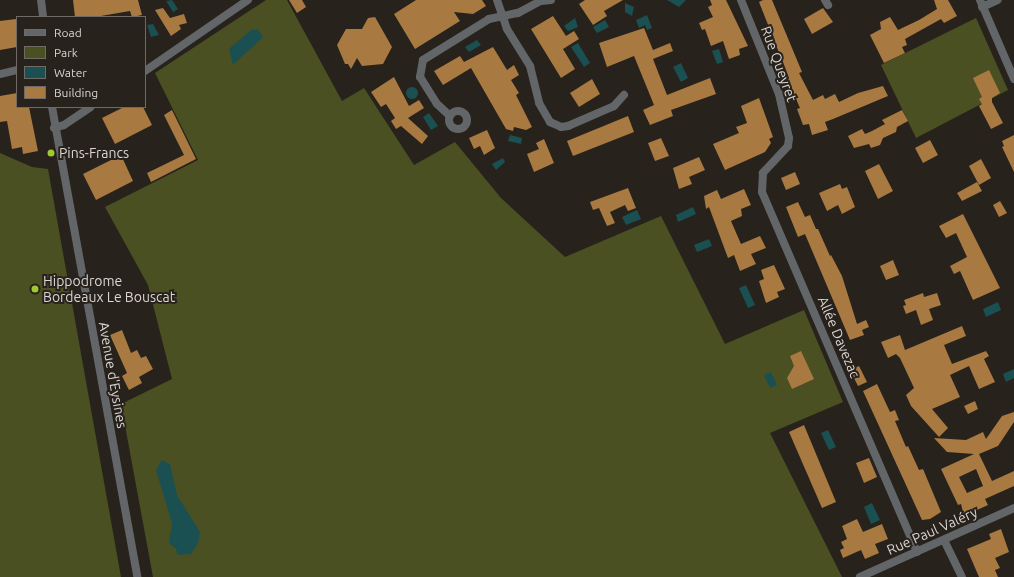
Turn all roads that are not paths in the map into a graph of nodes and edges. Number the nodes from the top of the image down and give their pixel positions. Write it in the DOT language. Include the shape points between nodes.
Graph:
graph roads {
  1 [pos="41,0"];
  2 [pos="248,0"];
  3 [pos="497,0"];
  4 [pos="541,0"];
  5 [pos="551,0"];
  6 [pos="741,0"];
  7 [pos="998,0"];
  8 [pos="981,3"];
  9 [pos="43,16"];
  10 [pos="503,18"];
  11 [pos="16,70"];
  12 [pos="146,71"];
  13 [pos="0,74"];
  14 [pos="1014,80"];
  15 [pos="624,94"];
  16 [pos="52,108"];
  17 [pos="90,108"];
  18 [pos="450,116"];
  19 [pos="54,128"];
  20 [pos="789,138"];
  21 [pos="1014,508"];
  22 [pos="944,540"];
  23 [pos="917,552"];
  24 [pos="137,577"];
  25 [pos="860,577"];
  26 [pos="962,577"];
  1 -- 9 [label="street"];
  2 -- 12 [label="street"];
  3 -- 10 [label="street"];
  4 -- 5 [label="street"];
  4 -- 10 [label="street"];
  6 -- 20 [label="street, Rue Queyret" via="779,94"];
  7 -- 8 [label="street"];
  8 -- 14 [label="street"];
  10 -- 15 [label="street" via="506,29 530,66 539,103 550,122 568,126 614,106"];
  10 -- 18 [label="street" via="490,19 423,60 420,77 437,104"];
  11 -- 13 [label="street"];
  16 -- 19 [label="street, Avenue d'Eysines"];
  17 -- 19 [label="street" via="64,125"];
  19 -- 24 [label="street, Avenue d'Eysines"];
  20 -- 23 [label="street, Allée Davezac" via="788,146 763,173 762,192"];
  21 -- 22 [label="street, Rue Paul Valéry"];
  22 -- 23 [label="street, Rue Paul Valéry"];
  22 -- 26 [label="street"];
  23 -- 25 [label="street, Rue Paul Valéry"];
}
